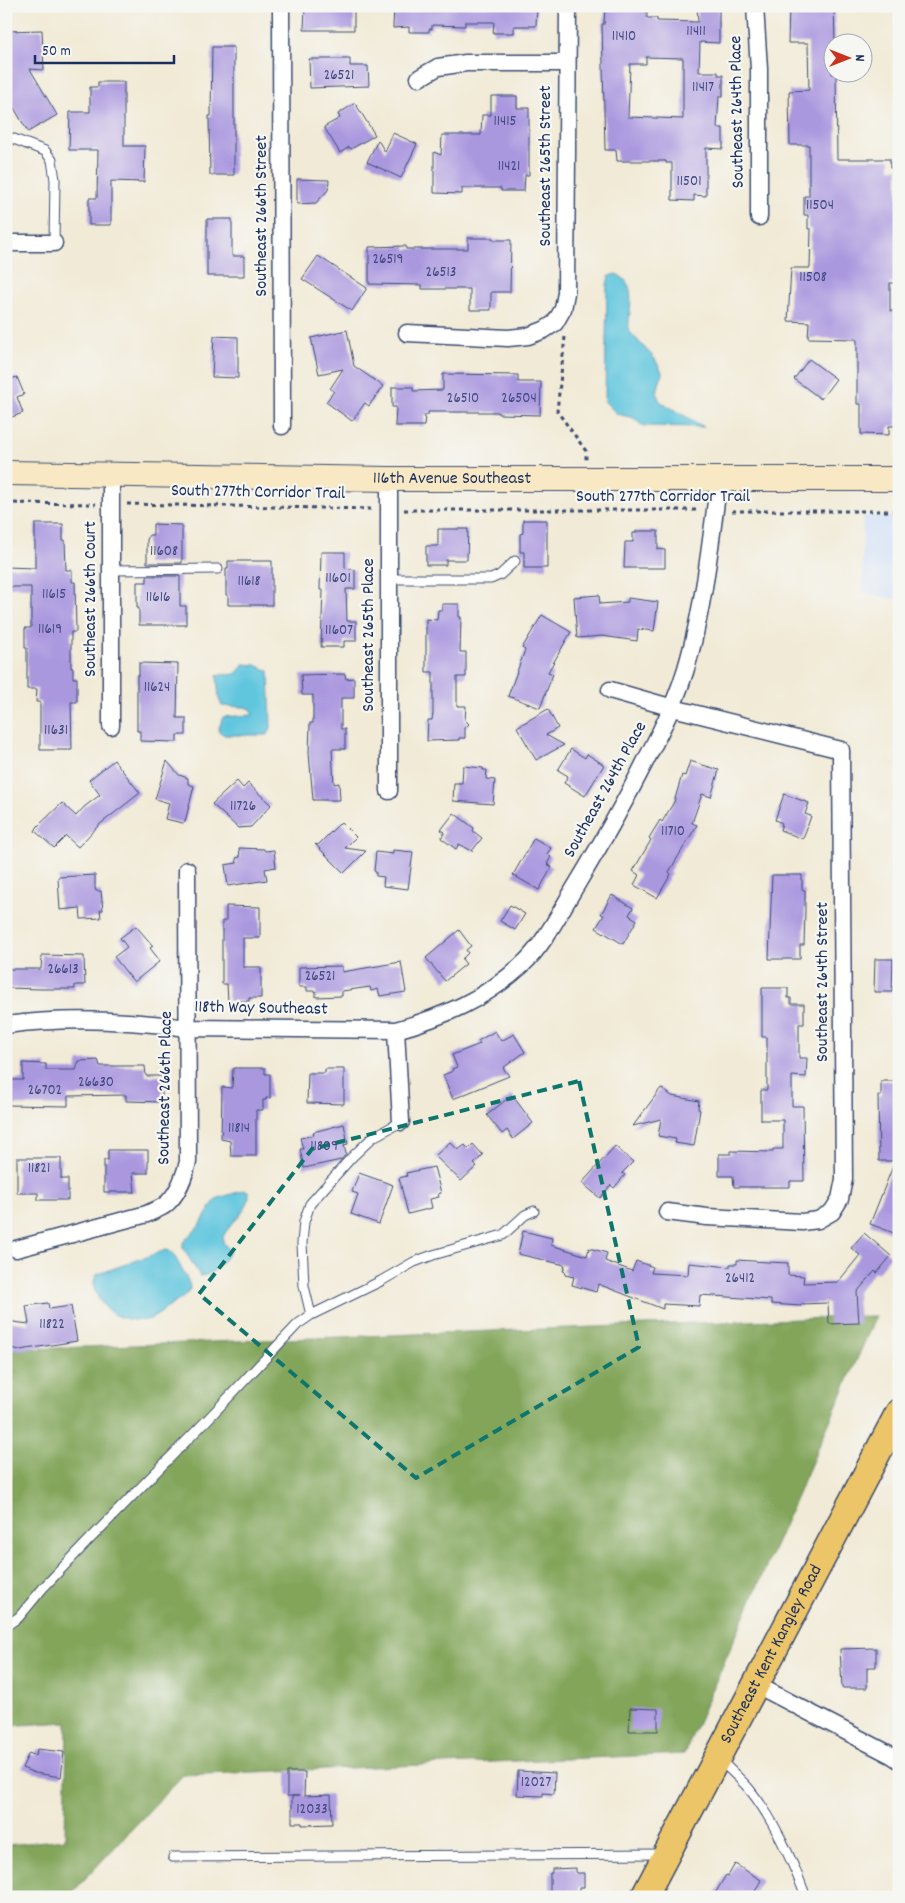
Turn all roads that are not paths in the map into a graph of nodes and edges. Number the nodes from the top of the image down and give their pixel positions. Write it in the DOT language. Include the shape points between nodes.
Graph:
graph roads {
  1 [pos="282,6"];
  2 [pos="568,6"];
  3 [pos="755,6"];
  4 [pos="567,63"];
  5 [pos="419,78"];
  6 [pos="6,136"];
  7 [pos="759,217"];
  8 [pos="54,243"];
  9 [pos="6,244"];
  10 [pos="407,333"];
  11 [pos="282,426"];
  12 [pos="6,473"];
  13 [pos="111,473"];
  14 [pos="389,479"];
  15 [pos="719,479"];
  16 [pos="899,479"];
  17 [pos="515,560"];
  18 [pos="218,569"];
  19 [pos="111,570"];
  20 [pos="389,579"];
  21 [pos="610,690"];
  22 [pos="673,708"];
  23 [pos="111,726"];
  24 [pos="389,791"];
  25 [pos="187,870"];
  26 [pos="6,1025"];
  27 [pos="187,1028"];
  28 [pos="396,1030"];
  29 [pos="401,1122"];
  30 [pos="534,1211"];
  31 [pos="667,1212"];
  32 [pos="16,1249"];
  33 [pos="311,1315"];
  34 [pos="899,1412"];
  35 [pos="6,1626"];
  36 [pos="755,1684"];
  37 [pos="717,1757"];
  38 [pos="899,1760"];
  39 [pos="666,1854"];
  40 [pos="174,1857"];
  41 [pos="644,1897"];
  42 [pos="806,1897"];
  1 -- 11 [label="street, Southeast 266th Street"];
  2 -- 4 [label="street, Southeast 265th Street"];
  3 -- 7 [label="street, Southeast 264th Place" via="760,69"];
  4 -- 5 [label="street" via="466,63 438,67"];
  4 -- 10 [label="street, Southeast 265th Street" via="566,293 563,309 555,322 528,336"];
  6 -- 8 [label="lane" via="45,151 52,160 55,180"];
  8 -- 9 [label="street"];
  12 -- 13 [label="main road, 116th Avenue Southeast"];
  13 -- 14 [label="main road, 116th Avenue Southeast"];
  13 -- 19 [label="street, Southeast 266th Court"];
  14 -- 15 [label="main road, 116th Avenue Southeast"];
  14 -- 20 [label="street, Southeast 265th Place"];
  15 -- 16 [label="main road, 116th Avenue Southeast"];
  15 -- 22 [label="street, Southeast 264th Place" via="702,603"];
  17 -- 20 [label="lane" via="500,575 491,578"];
  18 -- 19 [label="lane"];
  19 -- 23 [label="street, Southeast 266th Court"];
  20 -- 24 [label="street, Southeast 265th Place"];
  21 -- 22 [label="street"];
  22 -- 28 [label="street, Southeast 264th Place" via="618,816 548,932 524,964 492,990 456,1010"];
  22 -- 31 [label="street, Southeast 264th Street" via="841,750 844,1179 840,1199 832,1212 818,1220 707,1217"];
  25 -- 27 [label="street, Southeast 266th Place"];
  26 -- 27 [label="street, 118th Way Southeast" via="72,1020"];
  27 -- 28 [label="street, 118th Way Southeast"];
  27 -- 32 [label="street, Southeast 266th Place" via="188,1162 176,1192 165,1205 147,1214"];
  28 -- 29 [label="street"];
  29 -- 33 [label="lane" via="373,1137 310,1204 302,1243 304,1286"];
  30 -- 33 [label="lane" via="504,1235 414,1262"];
  33 -- 35 [label="lane" via="298,1324"];
  34 -- 36 [label="main road, Southeast Kent Kangley Road"];
  36 -- 37 [label="main road, Southeast Kent Kangley Road"];
  36 -- 38 [label="street"];
  37 -- 39 [label="main road, Southeast Kent Kangley Road"];
  37 -- 42 [label="lane" via="763,1807 795,1866"];
  39 -- 40 [label="lane"];
  39 -- 41 [label="main road, Southeast Kent Kangley Road"];
}
